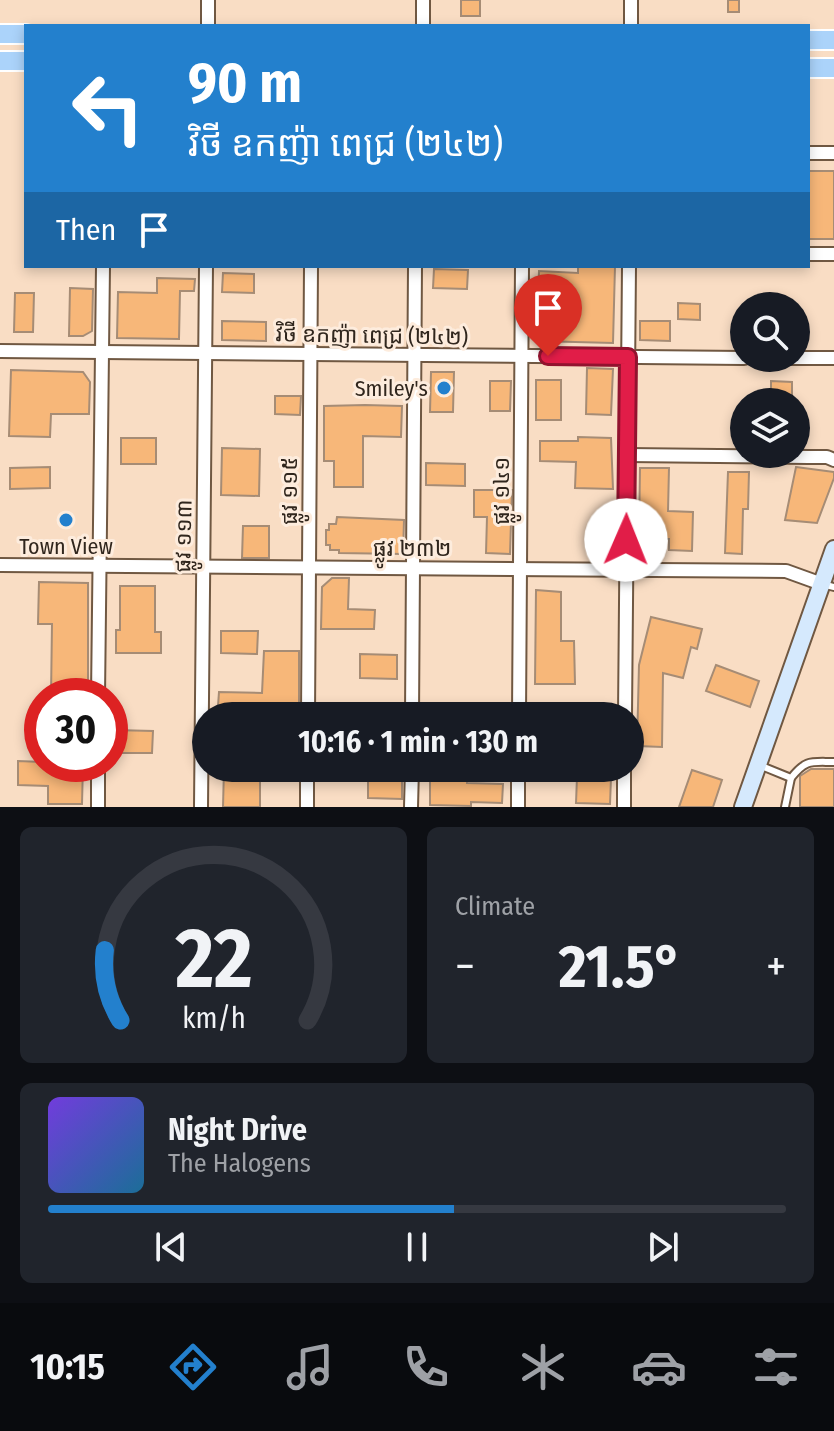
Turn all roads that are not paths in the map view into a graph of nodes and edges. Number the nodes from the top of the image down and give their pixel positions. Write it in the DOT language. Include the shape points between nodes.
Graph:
graph roads {
  1 [pos="208,0"];
  2 [pos="423,0"];
  3 [pos="631,0"];
  4 [pos="208,24"];
  5 [pos="423,24"];
  6 [pos="631,24"];
  7 [pos="0,34"];
  8 [pos="24,34"];
  9 [pos="810,40"];
  10 [pos="834,40"];
  11 [pos="0,61"];
  12 [pos="24,61"];
  13 [pos="810,68"];
  14 [pos="834,68"];
  15 [pos="810,153"];
  16 [pos="834,153"];
  17 [pos="810,254"];
  18 [pos="834,254"];
  19 [pos="103,268"];
  20 [pos="206,268"];
  21 [pos="311,268"];
  22 [pos="415,268"];
  23 [pos="522,268"];
  24 [pos="629,268"];
  25 [pos="0,351"];
  26 [pos="102,352"];
  27 [pos="205,353"];
  28 [pos="310,354"];
  29 [pos="414,355"];
  30 [pos="522,356"];
  31 [pos="628,357"];
  32 [pos="730,358"];
  33 [pos="810,358"];
  34 [pos="834,358"];
  35 [pos="627,455"];
  36 [pos="834,460"];
  37 [pos="834,549"];
  38 [pos="0,565"];
  39 [pos="99,566"];
  40 [pos="203,566"];
  41 [pos="309,567"];
  42 [pos="413,567"];
  43 [pos="520,568"];
  44 [pos="626,569"];
  45 [pos="828,585"];
  46 [pos="98,678"];
  47 [pos="308,702"];
  48 [pos="412,702"];
  49 [pos="519,702"];
  50 [pos="625,702"];
  51 [pos="834,762"];
  52 [pos="758,765"];
  53 [pos="791,778"];
  54 [pos="98,782"];
  55 [pos="307,782"];
  56 [pos="412,782"];
  57 [pos="518,782"];
  58 [pos="624,782"];
  59 [pos="98,807"];
  60 [pos="201,807"];
  61 [pos="307,807"];
  62 [pos="411,807"];
  63 [pos="518,807"];
  64 [pos="624,807"];
  65 [pos="744,807"];
  66 [pos="785,807"];
  1 -- 4 [label="street"];
  2 -- 5 [label="street"];
  3 -- 6 [label="street"];
  7 -- 8 [label="main road"];
  9 -- 10 [label="main road"];
  11 -- 12 [label="main road"];
  13 -- 14 [label="main road"];
  15 -- 16 [label="street"];
  17 -- 18 [label="street"];
  19 -- 26 [label="street"];
  20 -- 27 [label="street, ផ្លូវ ១១៣"];
  21 -- 28 [label="street, ផ្លូវ ១១៥"];
  22 -- 29 [label="street"];
  23 -- 30 [label="street, ផ្លូវ ១៤១"];
  24 -- 31 [label="street"];
  25 -- 26 [label="street, វិថី ឧកញ៉ា ពេជ្រ (២៤២)"];
  26 -- 27 [label="street, វិថី ឧកញ៉ា ពេជ្រ (២៤២)"];
  26 -- 39 [label="street"];
  27 -- 28 [label="street, វិថី ឧកញ៉ា ពេជ្រ (២៤២)"];
  27 -- 40 [label="street, ផ្លូវ ១១៣"];
  28 -- 29 [label="street, វិថី ឧកញ៉ា ពេជ្រ (២៤២)"];
  28 -- 41 [label="street, ផ្លូវ ១១៥"];
  29 -- 30 [label="street, វិថី ឧកញ៉ា ពេជ្រ (២៤២)"];
  29 -- 42 [label="street"];
  30 -- 31 [label="street, វិថី ឧកញ៉ា ពេជ្រ (២៤២)"];
  30 -- 43 [label="street, ផ្លូវ ១៤១"];
  31 -- 32 [label="street, វិថី ឧកញ៉ា ពេជ្រ (២៤២)"];
  31 -- 35 [label="street"];
  33 -- 34 [label="street"];
  35 -- 36 [label="street"];
  35 -- 44 [label="street"];
  37 -- 45 [label="street"];
  38 -- 39 [label="street, ផ្លូវ ២៣២"];
  39 -- 40 [label="street, ផ្លូវ ២៣២"];
  39 -- 46 [label="street"];
  40 -- 41 [label="street, ផ្លូវ ២៣២"];
  40 -- 60 [label="street, ផ្លូវ ១១៣"];
  41 -- 42 [label="street, ផ្លូវ ២៣២"];
  41 -- 47 [label="street, ផ្លូវ ១១៥"];
  42 -- 43 [label="street, ផ្លូវ ២៣២"];
  42 -- 48 [label="street"];
  43 -- 44 [label="street, ផ្លូវ ២៣២"];
  43 -- 49 [label="street, ផ្លូវ ១៤១"];
  44 -- 45 [label="street, ផ្លូវ ២៣២" via="786,571"];
  44 -- 50 [label="street"];
  45 -- 52 [label="street"];
  51 -- 53 [label="lane" via="809,762"];
  52 -- 53 [label="lane"];
  52 -- 65 [label="street"];
  53 -- 66 [label="lane"];
  54 -- 59 [label="street"];
  55 -- 61 [label="street"];
  56 -- 62 [label="street"];
  57 -- 63 [label="street"];
  58 -- 64 [label="street"];
}
